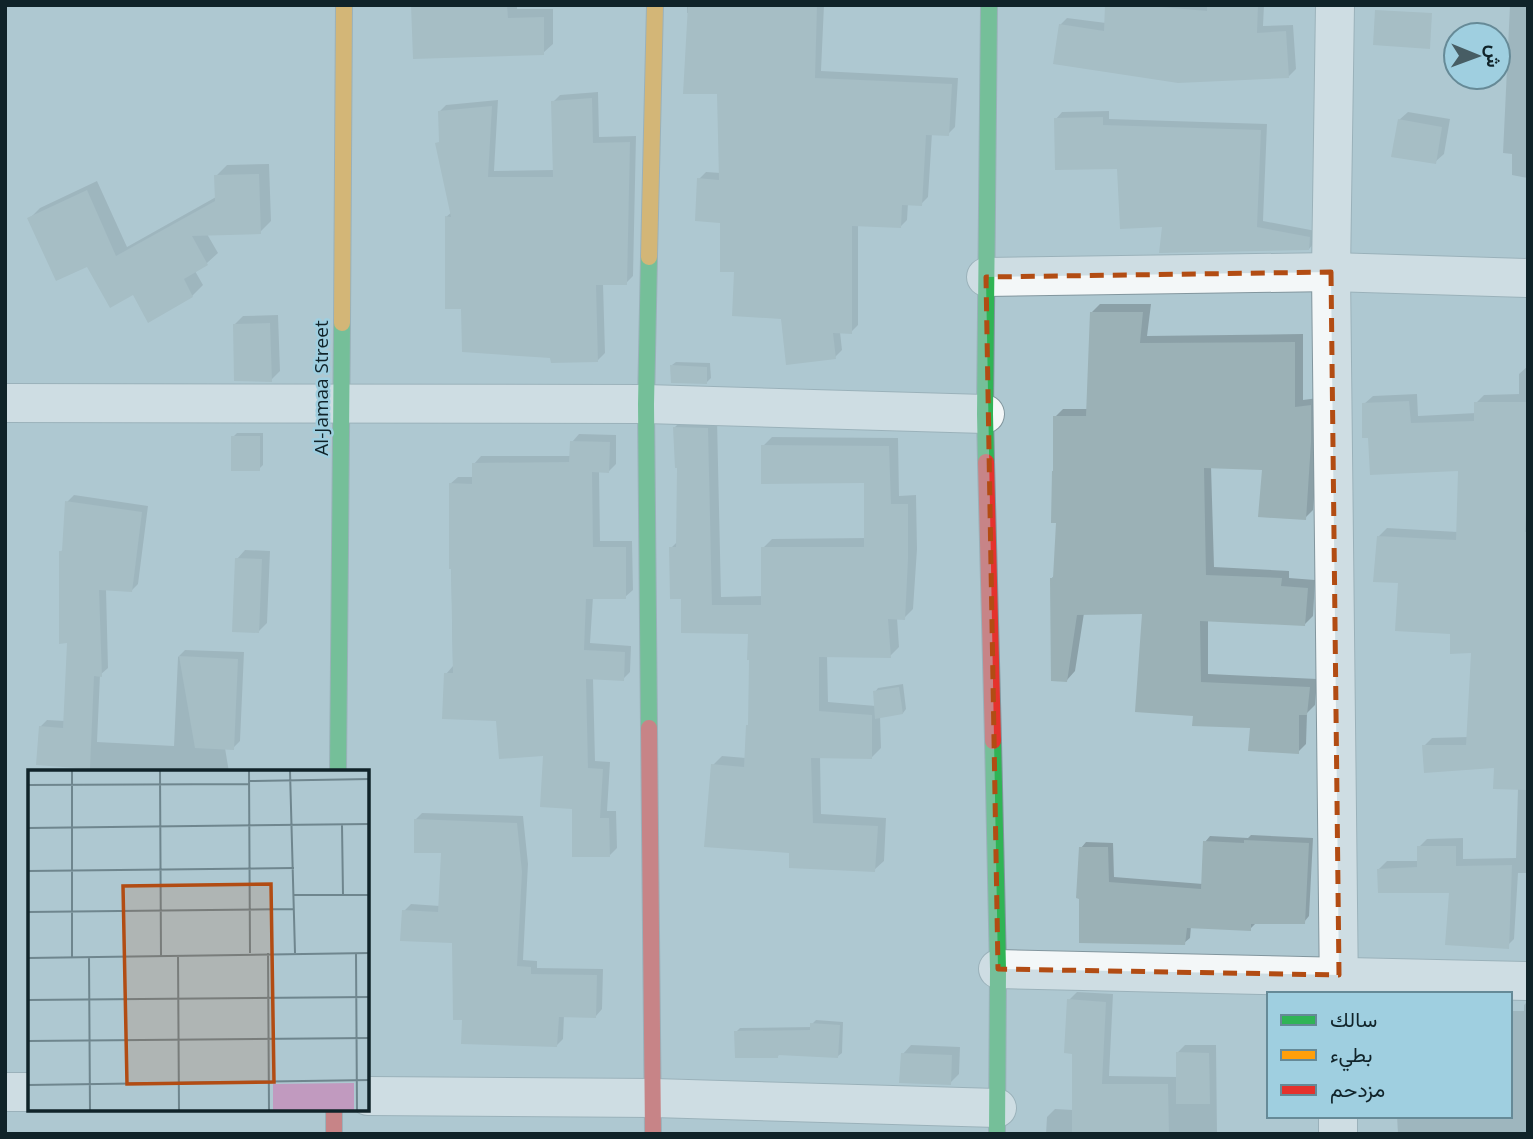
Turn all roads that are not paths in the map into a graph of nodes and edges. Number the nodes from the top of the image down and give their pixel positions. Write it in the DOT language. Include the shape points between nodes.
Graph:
graph roads {
  1 [pos="344,5"];
  2 [pos="655,5"];
  3 [pos="989,5"];
  4 [pos="1335,5"];
  5 [pos="1331,272"];
  6 [pos="986,277"];
  7 [pos="1528,278"];
  8 [pos="342,402"];
  9 [pos="5,403"];
  10 [pos="646,404"];
  11 [pos="985,414"];
  12 [pos="338,770"];
  13 [pos="998,969"];
  14 [pos="1528,981"];
  15 [pos="1339,985"];
  16 [pos="5,1092"];
  17 [pos="28,1092"];
  18 [pos="369,1096"];
  19 [pos="334,1111"];
  20 [pos="654,1116"];
  21 [pos="997,1121"];
  22 [pos="334,1134"];
  1 -- 8 [label="street, Al-Jamaa Street"];
  2 -- 10 [label="street"];
  3 -- 6 [label="street"];
  4 -- 5 [label="street"];
  5 -- 6 [label="street"];
  5 -- 7 [label="street"];
  5 -- 15 [label="street"];
  6 -- 11 [label="street"];
  8 -- 9 [label="street"];
  8 -- 10 [label="street"];
  8 -- 12 [label="street, Al-Jamaa Street"];
  10 -- 11 [label="street"];
  10 -- 20 [label="street"];
  11 -- 13 [label="street"];
  13 -- 15 [label="street"];
  13 -- 21 [label="street"];
  14 -- 15 [label="street"];
  16 -- 17 [label="street"];
  18 -- 20 [label="street"];
  19 -- 22 [label="street"];
  20 -- 21 [label="street"];
}
